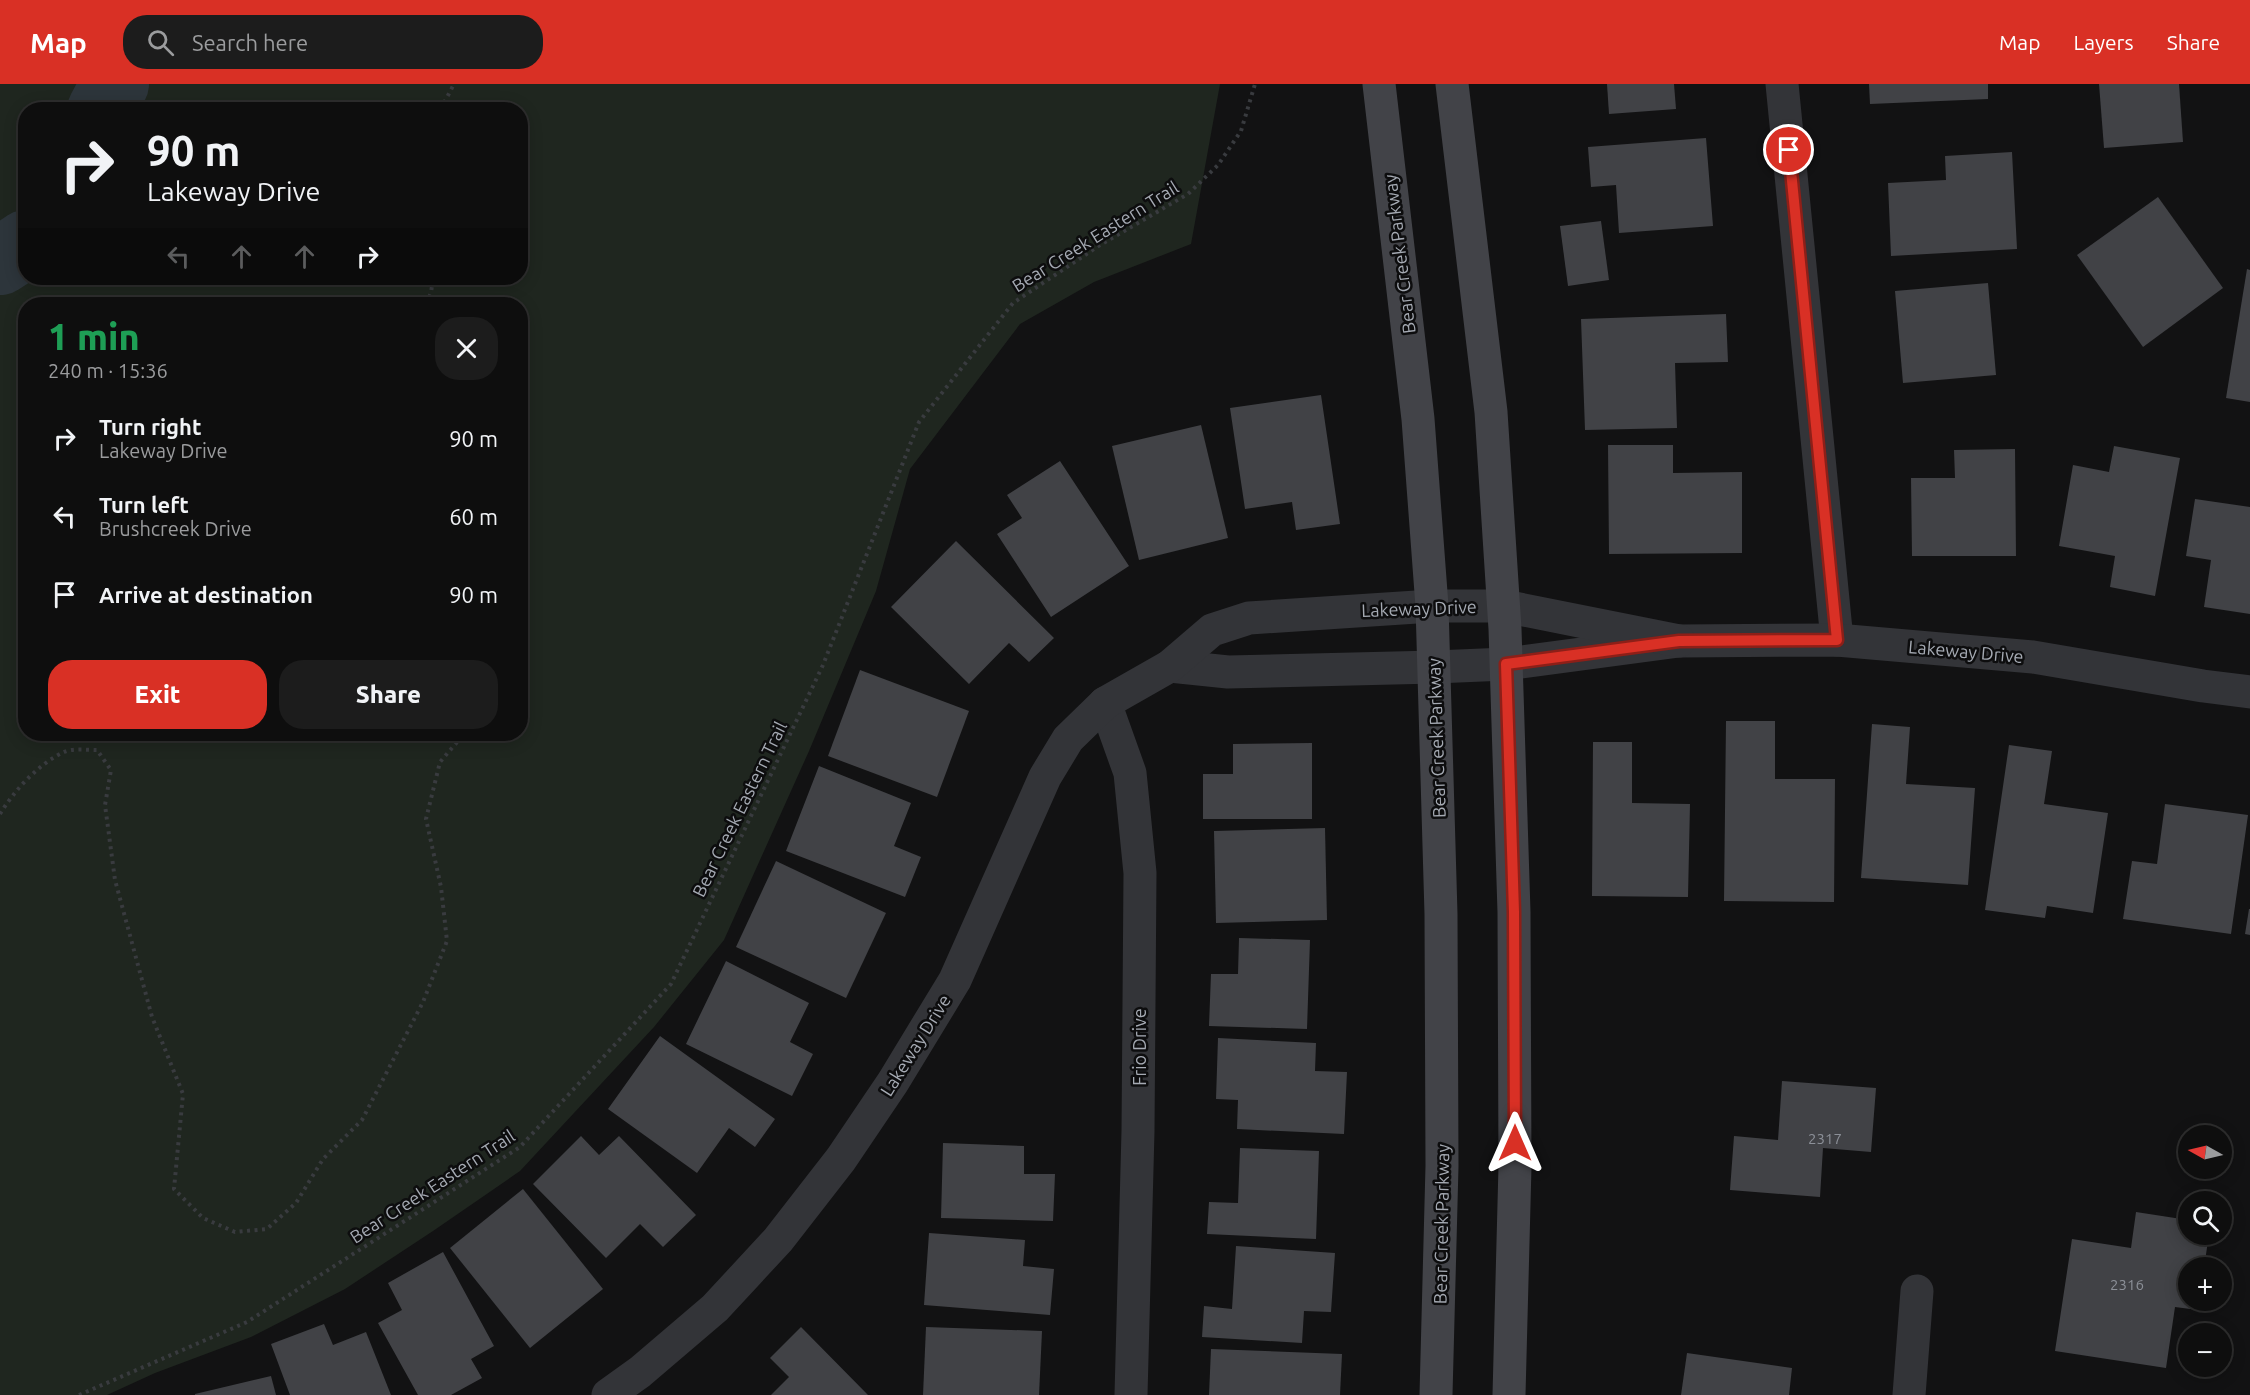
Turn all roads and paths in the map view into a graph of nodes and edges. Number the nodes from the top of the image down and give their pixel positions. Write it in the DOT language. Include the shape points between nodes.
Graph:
graph roads {
  1 [pos="454,84"];
  2 [pos="1255,84"];
  3 [pos="1379,84"];
  4 [pos="1452,84"];
  5 [pos="1782,84"];
  6 [pos="445,102"];
  7 [pos="1432,606"];
  8 [pos="1504,606"];
  9 [pos="1837,640"];
  10 [pos="1679,641"];
  11 [pos="1506,664"];
  12 [pos="1170,666"];
  13 [pos="1434,667"];
  14 [pos="2250,692"];
  15 [pos="1105,703"];
  16 [pos="458,741"];
  17 [pos="0,814"];
  18 [pos="1917,1291"];
  19 [pos="79,1395"];
  20 [pos="608,1395"];
  21 [pos="1131,1395"];
  22 [pos="1436,1395"];
  23 [pos="1509,1395"];
  24 [pos="1909,1395"];
  1 -- 6 [label="path"];
  2 -- 19 [label="path, Bear Creek Eastern Trail" via="1241,131 1218,165 1188,194 1100,245 1013,303 919,422 823,665 671,984 520,1147 247,1322"];
  3 -- 7 [label="main road, Bear Creek Parkway" via="1418,419"];
  4 -- 8 [label="main road" via="1491,412"];
  5 -- 9 [label="street"];
  7 -- 8 [label="street, Lakeway Drive"];
  7 -- 12 [label="street, Lakeway Drive" via="1249,618 1212,630"];
  7 -- 13 [label="main road, Bear Creek Parkway"];
  8 -- 10 [label="street, Lakeway Drive"];
  8 -- 11 [label="main road"];
  9 -- 10 [label="street, Lakeway Drive"];
  9 -- 14 [label="street, Lakeway Drive" via="2033,657"];
  10 -- 11 [label="street, Lakeway Drive"];
  11 -- 13 [label="street, Lakeway Drive"];
  11 -- 23 [label="main road" via="1514,912 1515,1143"];
  12 -- 13 [label="street, Lakeway Drive" via="1228,672"];
  12 -- 15 [label="street, Lakeway Drive"];
  13 -- 22 [label="main road, Bear Creek Parkway" via="1442,1154"];
  15 -- 20 [label="street, Lakeway Drive" via="1068,739 1045,777 955,980 841,1159 778,1240 715,1308"];
  15 -- 21 [label="street, Frio Drive" via="1130,773 1140,873"];
  16 -- 17 [label="path" via="440,762 426,819 441,887 447,941 423,1002 362,1120 323,1159 296,1203 267,1229 235,1232 203,1218 174,1189 183,1094 152,1017 115,880 105,805 111,770 97,750 66,751 42,766 9,799"];
  18 -- 24 [label="street"];
}
